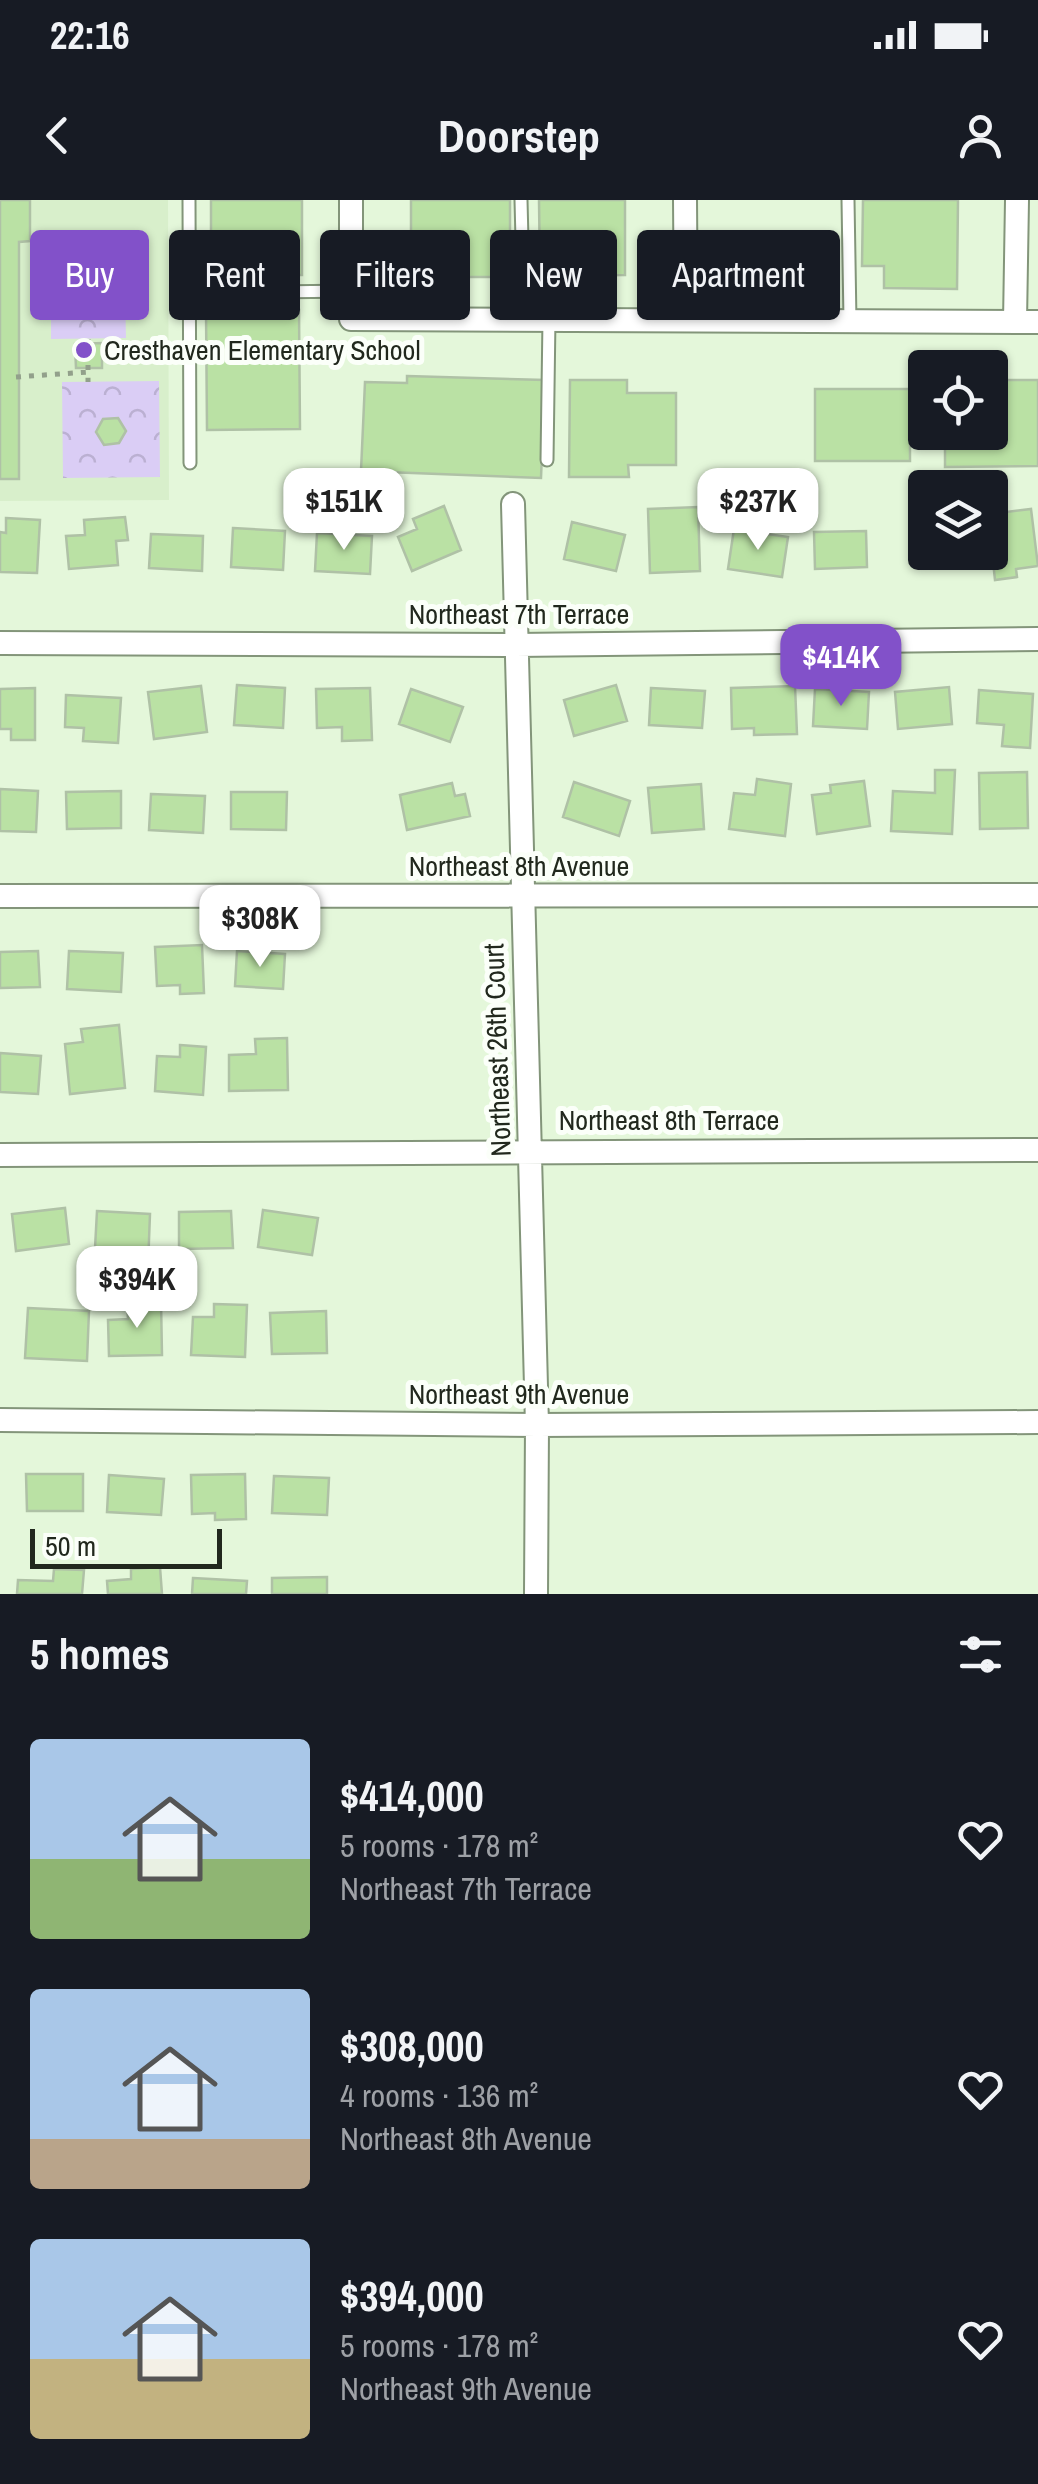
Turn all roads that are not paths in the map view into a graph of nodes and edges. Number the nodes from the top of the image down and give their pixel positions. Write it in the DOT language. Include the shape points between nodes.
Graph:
graph roads {
  1 [pos="189,200"];
  2 [pos="351,200"];
  3 [pos="521,200"];
  4 [pos="684,200"];
  5 [pos="848,200"];
  6 [pos="1017,200"];
  7 [pos="189,230"];
  8 [pos="351,230"];
  9 [pos="522,230"];
  10 [pos="684,230"];
  11 [pos="190,320"];
  12 [pos="550,320"];
  13 [pos="686,320"];
  14 [pos="850,321"];
  15 [pos="1026,322"];
  16 [pos="548,460"];
  17 [pos="190,464"];
  18 [pos="512,504"];
  19 [pos="1038,640"];
  20 [pos="0,642"];
  21 [pos="516,644"];
  22 [pos="1038,895"];
  23 [pos="0,896"];
  24 [pos="523,896"];
  25 [pos="530,1150"];
  26 [pos="1038,1150"];
  27 [pos="0,1154"];
  28 [pos="0,1420"];
  29 [pos="1038,1422"];
  30 [pos="536,1425"];
  31 [pos="536,1594"];
  1 -- 7 [label="lane"];
  2 -- 8 [label="street"];
  3 -- 9 [label="lane"];
  4 -- 10 [label="street"];
  5 -- 14 [label="lane"];
  6 -- 15 [label="street"];
  11 -- 17 [label="lane"];
  12 -- 16 [label="lane"];
  13 -- 14 [label="street"];
  14 -- 15 [label="street"];
  18 -- 21 [label="street, Northeast 26th Court"];
  19 -- 21 [label="street, Northeast 7th Terrace"];
  20 -- 21 [label="street, Northeast 7th Terrace"];
  21 -- 24 [label="street, Northeast 26th Court"];
  22 -- 24 [label="street, Northeast 8th Avenue"];
  23 -- 24 [label="street, Northeast 8th Avenue"];
  24 -- 25 [label="street, Northeast 26th Court"];
  25 -- 26 [label="street, Northeast 8th Terrace"];
  25 -- 27 [label="street, Northeast 8th Terrace"];
  25 -- 30 [label="street, Northeast 26th Court"];
  28 -- 30 [label="street, Northeast 9th Avenue"];
  29 -- 30 [label="street, Northeast 9th Avenue"];
  30 -- 31 [label="street, Northeast 26th Court"];
}
